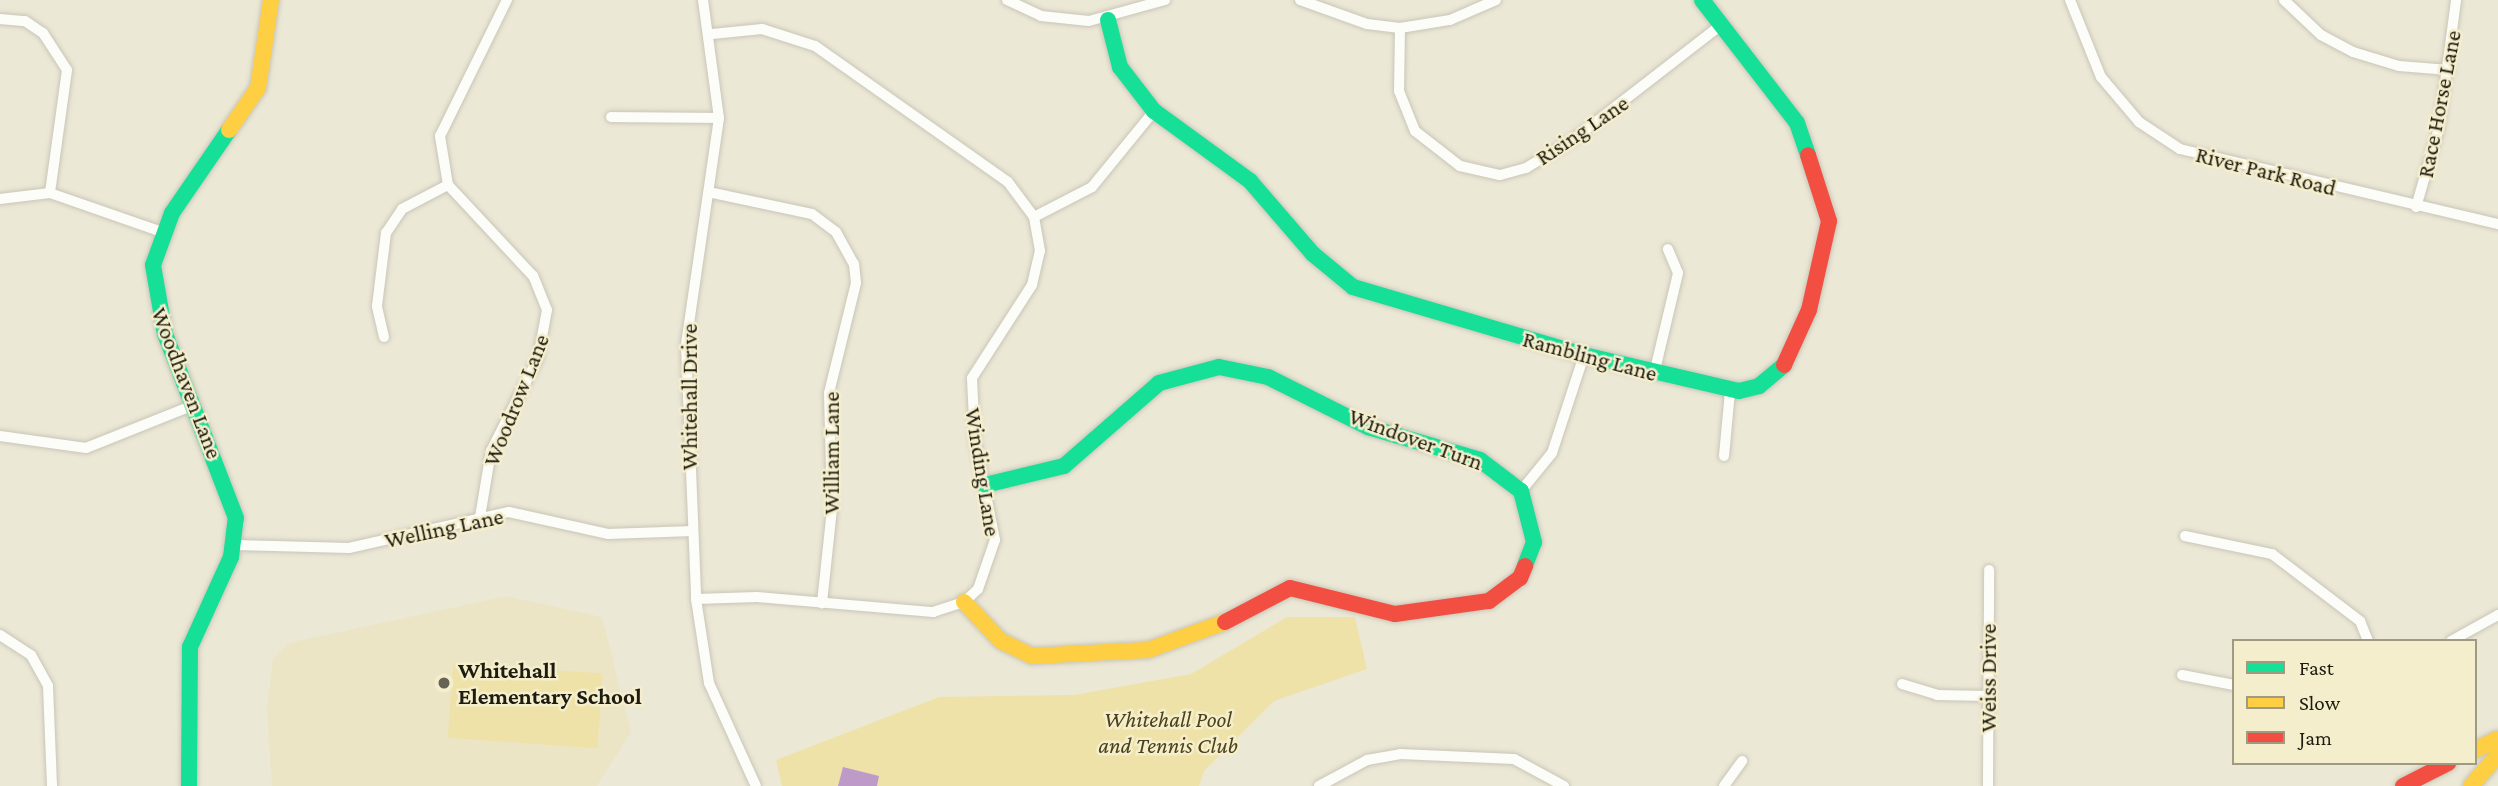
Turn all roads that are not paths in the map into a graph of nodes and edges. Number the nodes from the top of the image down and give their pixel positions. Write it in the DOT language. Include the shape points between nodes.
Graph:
graph roads {
  1 [pos="271,0"];
  2 [pos="507,0"];
  3 [pos="703,0"];
  4 [pos="1007,0"];
  5 [pos="1165,0"];
  6 [pos="1300,0"];
  7 [pos="1496,0"];
  8 [pos="1702,0"];
  9 [pos="2070,0"];
  10 [pos="2284,0"];
  11 [pos="2456,0"];
  12 [pos="0,19"];
  13 [pos="1108,20"];
  14 [pos="1721,25"];
  15 [pos="1400,28"];
  16 [pos="712,34"];
  17 [pos="2449,71"];
  18 [pos="1154,111"];
  19 [pos="611,117"];
  20 [pos="719,118"];
  21 [pos="448,185"];
  22 [pos="50,193"];
  23 [pos="713,193"];
  24 [pos="0,199"];
  25 [pos="2416,207"];
  26 [pos="1034,217"];
  27 [pos="2498,224"];
  28 [pos="162,232"];
  29 [pos="1668,249"];
  30 [pos="384,337"];
  31 [pos="1584,355"];
  32 [pos="1654,374"];
  33 [pos="1730,391"];
  34 [pos="191,406"];
  35 [pos="0,436"];
  36 [pos="1724,456"];
  37 [pos="985,485"];
  38 [pos="1521,491"];
  39 [pos="480,517"];
  40 [pos="693,531"];
  41 [pos="2185,536"];
  42 [pos="235,545"];
  43 [pos="1989,570"];
  44 [pos="696,599"];
  45 [pos="964,602"];
  46 [pos="822,603"];
  47 [pos="2498,615"];
  48 [pos="0,635"];
  49 [pos="2367,639"];
  50 [pos="2455,639"];
  51 [pos="2182,676"];
  52 [pos="1902,684"];
  53 [pos="2232,685"];
  54 [pos="1987,696"];
  55 [pos="2498,739"];
  56 [pos="2477,749"];
  57 [pos="2498,755"];
  58 [pos="1742,761"];
  59 [pos="2444,765"];
  60 [pos="1561,785"];
  61 [pos="52,786"];
  62 [pos="189,786"];
  63 [pos="756,786"];
  64 [pos="1319,786"];
  65 [pos="1724,786"];
  66 [pos="1988,786"];
  67 [pos="2403,786"];
  68 [pos="2470,786"];
  1 -- 28 [label="street, Woodhaven Lane" via="258,88"];
  2 -- 21 [label="street" via="442,127"];
  3 -- 16 [label="street, Whitehall Drive"];
  4 -- 13 [label="street" via="1049,18"];
  5 -- 13 [label="street"];
  6 -- 15 [label="street" via="1367,24"];
  7 -- 15 [label="street" via="1450,20"];
  8 -- 14 [label="street, Rambling Lane"];
  9 -- 25 [label="street, River Park Road" via="2101,77 2154,134 2200,156"];
  10 -- 17 [label="street" via="2321,35 2353,52 2399,66"];
  11 -- 17 [label="street, Race Horse Lane"];
  12 -- 22 [label="street" via="25,22 43,33 67,71"];
  13 -- 18 [label="street, Rambling Lane" via="1120,68"];
  14 -- 15 [label="street, Rising Lane" via="1574,139 1526,168 1500,175 1449,161 1416,131 1399,91"];
  14 -- 33 [label="street, Rambling Lane" via="1797,123 1829,221 1810,310 1786,363 1759,386"];
  16 -- 20 [label="street, Whitehall Drive"];
  16 -- 26 [label="street, Winding Lane" via="762,29 815,46 1009,182"];
  17 -- 25 [label="street, Race Horse Lane"];
  18 -- 26 [label="street" via="1092,187"];
  18 -- 31 [label="street, Rambling Lane" via="1250,181 1314,254 1353,287"];
  19 -- 20 [label="street"];
  20 -- 23 [label="street, Whitehall Drive"];
  21 -- 30 [label="street" via="402,209 386,233 377,306"];
  21 -- 39 [label="street, Woodrow Lane" via="533,276 547,310 538,358 491,451"];
  22 -- 24 [label="street"];
  22 -- 28 [label="street"];
  23 -- 40 [label="street, Whitehall Drive" via="686,345"];
  23 -- 46 [label="street, William Lane" via="812,214 836,232 854,264 856,283 829,393 832,509"];
  25 -- 27 [label="street, River Park Road"];
  26 -- 37 [label="street, Winding Lane" via="1040,251 1032,285 972,378"];
  28 -- 34 [label="street, Woodhaven Lane" via="153,265 154,297"];
  29 -- 32 [label="street" via="1678,273"];
  31 -- 32 [label="street, Rambling Lane"];
  31 -- 38 [label="street" via="1552,453"];
  32 -- 33 [label="street, Rambling Lane"];
  33 -- 36 [label="street"];
  34 -- 35 [label="street" via="86,448"];
  34 -- 42 [label="street, Woodhaven Lane" via="235,507"];
  37 -- 38 [label="street, Windover Turn" via="1064,466 1159,383 1219,367 1268,377 1368,426 1464,452"];
  37 -- 45 [label="street, Winding Lane" via="995,551 988,573"];
  38 -- 45 [label="street" via="1535,526 1526,567 1498,597 1458,609 1395,614 1290,588 1182,643 1044,657 1012,649"];
  39 -- 40 [label="street, Welling Lane" via="520,512 629,536"];
  39 -- 42 [label="street, Welling Lane" via="349,548"];
  40 -- 44 [label="street, Whitehall Drive"];
  41 -- 49 [label="street" via="2272,554 2360,621"];
  42 -- 62 [label="street, Woodhaven Lane" via="190,647"];
  43 -- 54 [label="street, Weiss Drive"];
  44 -- 46 [label="street"];
  44 -- 63 [label="street, Whitehall Drive" via="709,683"];
  45 -- 46 [label="street" via="933,612"];
  47 -- 50 [label="street"];
  48 -- 61 [label="street" via="31,655 48,686"];
  51 -- 53 [label="street"];
  52 -- 54 [label="street" via="1937,695"];
  54 -- 66 [label="street, Weiss Drive"];
  55 -- 56 [label="street"];
  57 -- 68 [label="street"];
  58 -- 65 [label="street"];
  59 -- 67 [label="street"];
  60 -- 64 [label="street" via="1514,759 1400,754 1367,760"];
}
